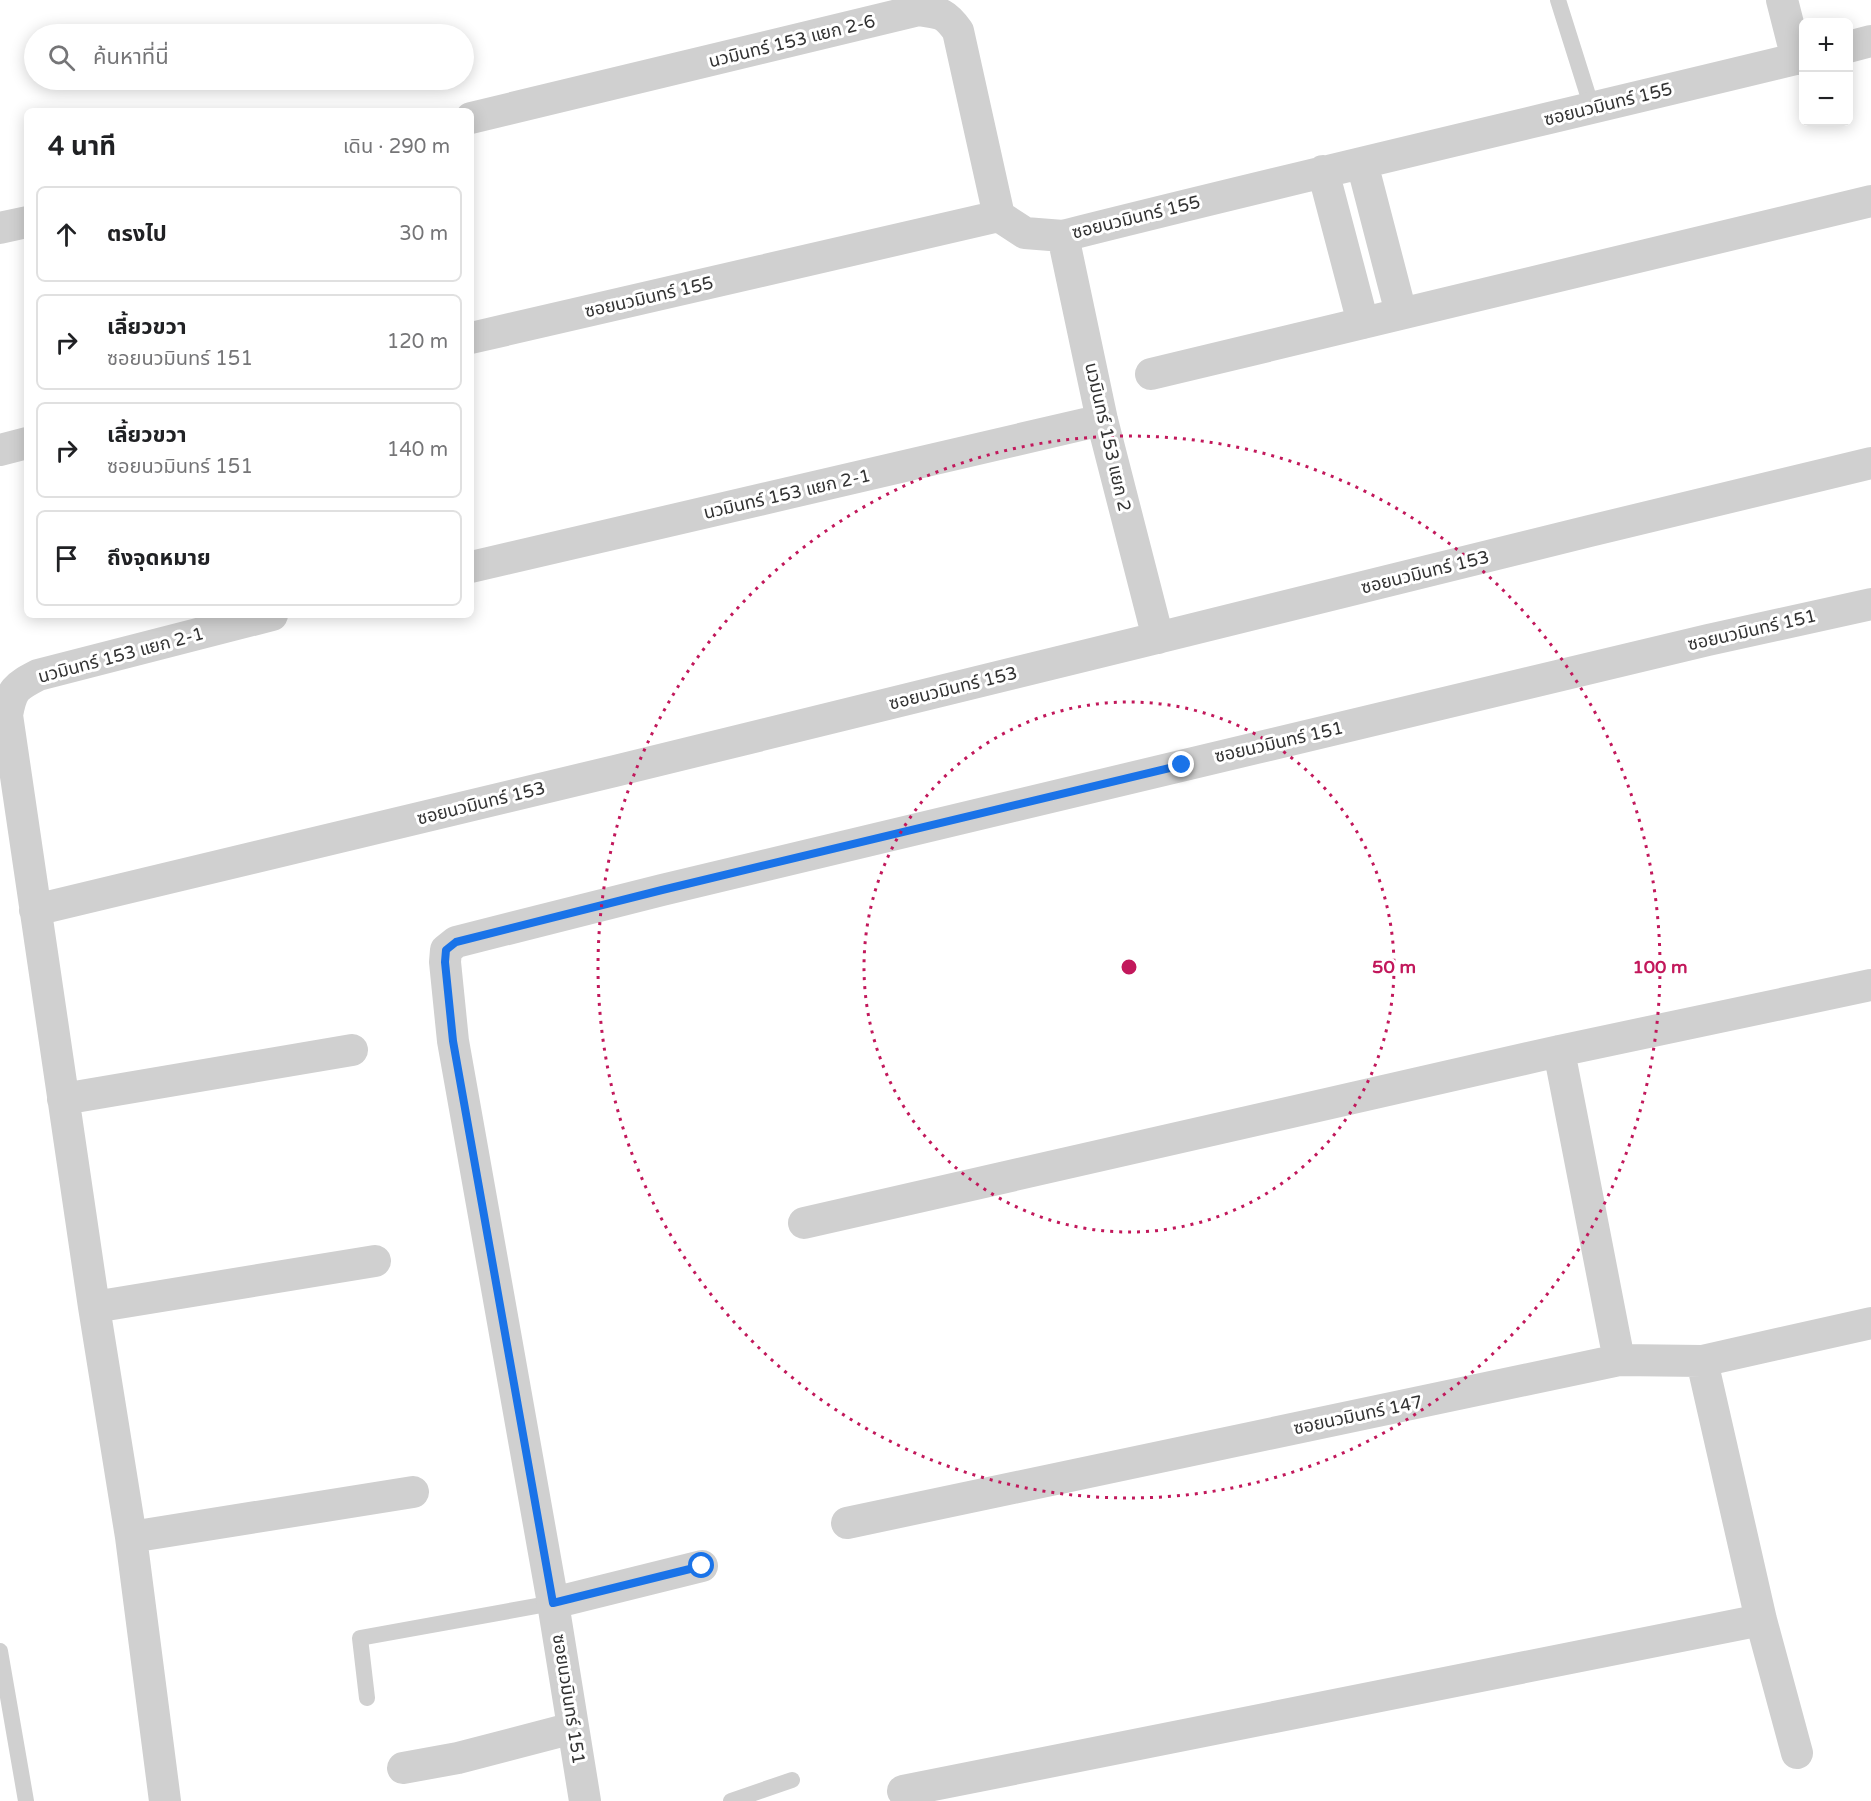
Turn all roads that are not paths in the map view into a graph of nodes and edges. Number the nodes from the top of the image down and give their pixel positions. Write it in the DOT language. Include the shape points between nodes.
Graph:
graph roads {
  1 [pos="1558,0"];
  2 [pos="1782,0"];
  3 [pos="1871,41"];
  4 [pos="1853,46"];
  5 [pos="1799,55"];
  6 [pos="1799,58"];
  7 [pos="1592,108"];
  8 [pos="474,117"];
  9 [pos="1362,163"];
  10 [pos="1323,171"];
  11 [pos="1871,201"];
  12 [pos="999,216"];
  13 [pos="24,223"];
  14 [pos="0,228"];
  15 [pos="1063,236"];
  16 [pos="1401,313"];
  17 [pos="1363,323"];
  18 [pos="474,337"];
  19 [pos="1151,374"];
  20 [pos="1102,420"];
  21 [pos="24,444"];
  22 [pos="0,450"];
  23 [pos="1871,463"];
  24 [pos="474,566"];
  25 [pos="1871,604"];
  26 [pos="261,618"];
  27 [pos="1158,638"];
  28 [pos="35,910"];
  29 [pos="1871,986"];
  30 [pos="352,1050"];
  31 [pos="1559,1051"];
  32 [pos="63,1099"];
  33 [pos="804,1223"];
  34 [pos="375,1262"];
  35 [pos="94,1307"];
  36 [pos="1871,1323"];
  37 [pos="1619,1360"];
  38 [pos="1702,1361"];
  39 [pos="413,1492"];
  40 [pos="847,1523"];
  41 [pos="131,1537"];
  42 [pos="702,1566"];
  43 [pos="553,1603"];
  44 [pos="1761,1620"];
  45 [pos="0,1651"];
  46 [pos="367,1698"];
  47 [pos="573,1728"];
  48 [pos="1797,1753"];
  49 [pos="403,1768"];
  50 [pos="792,1780"];
  51 [pos="903,1791"];
  52 [pos="26,1801"];
  53 [pos="165,1801"];
  54 [pos="585,1801"];
  55 [pos="731,1801"];
  1 -- 7 [label="lane"];
  2 -- 5 [label="street"];
  3 -- 4 [label="street"];
  6 -- 7 [label="street, ซอยนวมินทร์ 155"];
  7 -- 9 [label="street, ซอยนวมินทร์ 155"];
  8 -- 12 [label="street, นวมินทร์ 153 แยก 2-6" via="919,10 936,12 948,17 958,32"];
  9 -- 10 [label="street, ซอยนวมินทร์ 155"];
  9 -- 16 [label="street"];
  10 -- 15 [label="street, ซอยนวมินทร์ 155"];
  10 -- 17 [label="street"];
  11 -- 16 [label="street"];
  12 -- 15 [label="street, ซอยนวมินทร์ 155" via="1025,233"];
  12 -- 18 [label="street, ซอยนวมินทร์ 155"];
  13 -- 14 [label="street"];
  15 -- 20 [label="street, นวมินทร์ 153 แยก 2"];
  16 -- 17 [label="street"];
  17 -- 19 [label="street"];
  20 -- 24 [label="street, นวมินทร์ 153 แยก 2-1"];
  20 -- 27 [label="street, นวมินทร์ 153 แยก 2"];
  21 -- 22 [label="street"];
  23 -- 27 [label="street, ซอยนวมินทร์ 153"];
  25 -- 43 [label="street, ซอยนวมินทร์ 151" via="456,942 446,950 445,962 453,1041"];
  26 -- 28 [label="street, นวมินทร์ 153 แยก 2-1" via="38,675 19,685 11,696 7,715"];
  27 -- 28 [label="street, ซอยนวมินทร์ 153"];
  28 -- 32 [label="street, นวมินทร์ 153 แยก 2-1"];
  29 -- 31 [label="street"];
  30 -- 32 [label="street"];
  31 -- 33 [label="street"];
  31 -- 37 [label="street"];
  32 -- 35 [label="street, นวมินทร์ 153 แยก 2-1"];
  34 -- 35 [label="street"];
  35 -- 41 [label="street, นวมินทร์ 153 แยก 2-1"];
  36 -- 38 [label="street, ซอยนวมินทร์ 147"];
  37 -- 38 [label="street, ซอยนวมินทร์ 147"];
  37 -- 40 [label="street, ซอยนวมินทร์ 147"];
  38 -- 44 [label="street"];
  39 -- 41 [label="street"];
  41 -- 53 [label="street, นวมินทร์ 153 แยก 2-1"];
  42 -- 43 [label="street"];
  43 -- 46 [label="lane" via="360,1638"];
  43 -- 47 [label="street, ซอยนวมินทร์ 151"];
  44 -- 48 [label="street"];
  44 -- 51 [label="street"];
  45 -- 52 [label="lane"];
  47 -- 49 [label="street"];
  47 -- 54 [label="street, ซอยนวมินทร์ 151"];
  50 -- 55 [label="lane"];
}
